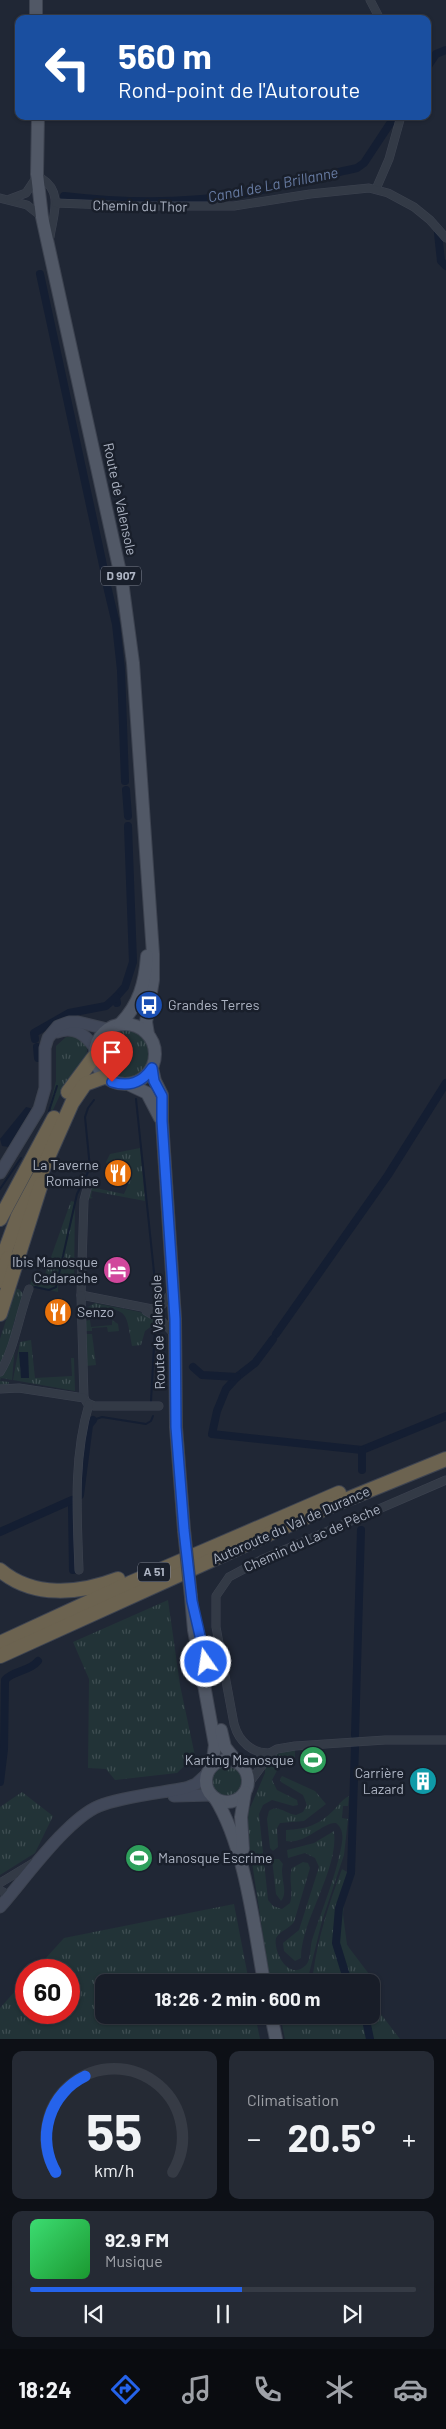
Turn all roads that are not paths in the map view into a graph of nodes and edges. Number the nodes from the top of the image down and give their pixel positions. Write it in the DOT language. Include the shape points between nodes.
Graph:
graph roads {
  1 [pos="36,0"];
  2 [pos="370,0"];
  3 [pos="36,15"];
  4 [pos="378,15"];
  5 [pos="38,120"];
  6 [pos="400,120"];
  7 [pos="39,171"];
  8 [pos="376,190"];
  9 [pos="4,199"];
  10 [pos="56,203"];
  11 [pos="42,218"];
  12 [pos="446,238"];
  13 [pos="49,244"];
  14 [pos="149,914"];
  15 [pos="120,1024"];
  16 [pos="107,1029"];
  17 [pos="148,1034"];
  18 [pos="50,1035"];
  19 [pos="95,1052"];
  20 [pos="152,1068"];
  21 [pos="104,1077"];
  22 [pos="130,1085"];
  23 [pos="162,1121"];
  24 [pos="55,1138"];
  25 [pos="32,1158"];
  26 [pos="0,1173"];
  27 [pos="37,1179"];
  28 [pos="88,1185"];
  29 [pos="0,1207"];
  30 [pos="0,1219"];
  31 [pos="0,1230"];
  32 [pos="0,1252"];
  33 [pos="0,1264"];
  34 [pos="0,1281"];
  35 [pos="29,1289"];
  36 [pos="173,1291"];
  37 [pos="80,1295"];
  38 [pos="0,1300"];
  39 [pos="142,1308"];
  40 [pos="0,1314"];
  41 [pos="175,1335"];
  42 [pos="0,1372"];
  43 [pos="0,1389"];
  44 [pos="86,1401"];
  45 [pos="159,1406"];
  46 [pos="446,1450"];
  47 [pos="446,1459"];
  48 [pos="446,1480"];
  49 [pos="309,1505"];
  50 [pos="0,1570"];
  51 [pos="78,1570"];
  52 [pos="191,1599"];
  53 [pos="1,1653"];
  54 [pos="446,1740"];
  55 [pos="272,1753"];
  56 [pos="238,1763"];
  57 [pos="210,1770"];
  58 [pos="246,1789"];
  59 [pos="214,1796"];
  60 [pos="135,1798"];
  61 [pos="47,1853"];
  62 [pos="0,1883"];
  63 [pos="5,1893"];
  64 [pos="0,1907"];
  65 [pos="254,1928"];
  66 [pos="263,1974"];
  67 [pos="273,2024"];
  68 [pos="276,2039"];
  1 -- 3 [label="main road"];
  2 -- 4 [label="street"];
  5 -- 7 [label="main road, Route de Valensole / D 907"];
  6 -- 8 [label="street"];
  7 -- 9 [label="street" via="28,192"];
  7 -- 10 [label="street" via="53,188"];
  7 -- 11 [label="main road, Route de Valensole / D 907"];
  7 -- 13 [label="main road, Route de Valensole / D 907"];
  8 -- 10 [label="street, Chemin du Thor" via="359,188 234,206"];
  8 -- 12 [label="street, Chemin du Thor" via="392,195 420,212"];
  9 -- 11 [label="street" via="33,208"];
  10 -- 13 [label="street"];
  11 -- 13 [label="main road, Route de Valensole / D 907"];
  13 -- 14 [label="main road, Route de Valensole / D 907" via="126,606 133,663"];
  14 -- 15 [label="main road, Route de Valensole / D 907" via="143,985 134,1009"];
  14 -- 17 [label="main road, Route de Valensole / D 907" via="154,976 147,1015"];
  15 -- 16 [label="main road"];
  15 -- 17 [label="main road" via="132,1025"];
  16 -- 18 [label="street" via="72,1022 61,1025"];
  16 -- 19 [label="main road" via="97,1041"];
  17 -- 20 [label="main road" via="155,1050"];
  18 -- 19 [label="street" via="74,1030 86,1036"];
  18 -- 26 [label="street" via="46,1045 45,1088 39,1109"];
  19 -- 21 [label="main road" via="97,1068"];
  19 -- 25 [label="highway"];
  20 -- 22 [label="main road" via="143,1079"];
  20 -- 23 [label="main road, Route de Valensole" via="162,1096"];
  21 -- 22 [label="main road"];
  21 -- 24 [label="highway" via="80,1088"];
  22 -- 23 [label="main road, Route de Valensole" via="151,1097"];
  23 -- 36 [label="main road, Route de Valensole"];
  24 -- 27 [label="highway"];
  24 -- 32 [label="highway" via="19,1205"];
  24 -- 40 [label="highway"];
  25 -- 29 [label="highway"];
  25 -- 30 [label="highway"];
  25 -- 31 [label="highway"];
  27 -- 33 [label="highway" via="18,1216"];
  27 -- 34 [label="highway"];
  27 -- 38 [label="highway"];
  28 -- 37 [label="street" via="84,1200"];
  35 -- 42 [label="street" via="9,1356"];
  36 -- 39 [label="street" via="160,1307"];
  36 -- 41 [label="main road, Route de Valensole"];
  37 -- 39 [label="street"];
  37 -- 44 [label="street"];
  39 -- 41 [label="street" via="160,1318"];
  41 -- 52 [label="main road, Route de Valensole, bridge" via="176,1427"];
  43 -- 44 [label="street" via="19,1388"];
  44 -- 45 [label="street" via="101,1406"];
  44 -- 51 [label="street" via="77,1473"];
  46 -- 49 [label="highway, Autoroute du Val de Durance / A 51"];
  47 -- 53 [label="highway, Autoroute du Val de Durance / A 51" via="333,1505"];
  48 -- 55 [label="street, Chemin du Lac de Pêche" via="261,1560 234,1574 221,1586 215,1602 216,1627 234,1724 241,1740 251,1748"];
  49 -- 50 [label="highway" via="90,1589 43,1590 22,1583"];
  49 -- 53 [label="highway, Autoroute du Val de Durance / A 51" via="130,1583"];
  52 -- 56 [label="main road, Route de Valensole" via="224,1744"];
  52 -- 57 [label="main road, Route de Valensole" via="216,1744"];
  54 -- 55 [label="street" via="339,1743 286,1747"];
  55 -- 56 [label="street" via="254,1762"];
  55 -- 58 [label="street"];
  56 -- 57 [label="main road" via="224,1760"];
  56 -- 58 [label="main road" via="248,1775"];
  57 -- 59 [label="main road" via="207,1787"];
  57 -- 60 [label="street" via="192,1786"];
  58 -- 59 [label="main road" via="240,1797 228,1802"];
  58 -- 65 [label="main road" via="241,1833"];
  59 -- 60 [label="street"];
  59 -- 65 [label="main road" via="228,1819 233,1835"];
  60 -- 61 [label="street" via="90,1810"];
  61 -- 62 [label="street"];
  61 -- 63 [label="street"];
  63 -- 64 [label="street"];
  65 -- 66 [label="main road"];
  67 -- 68 [label="main road"];
}
